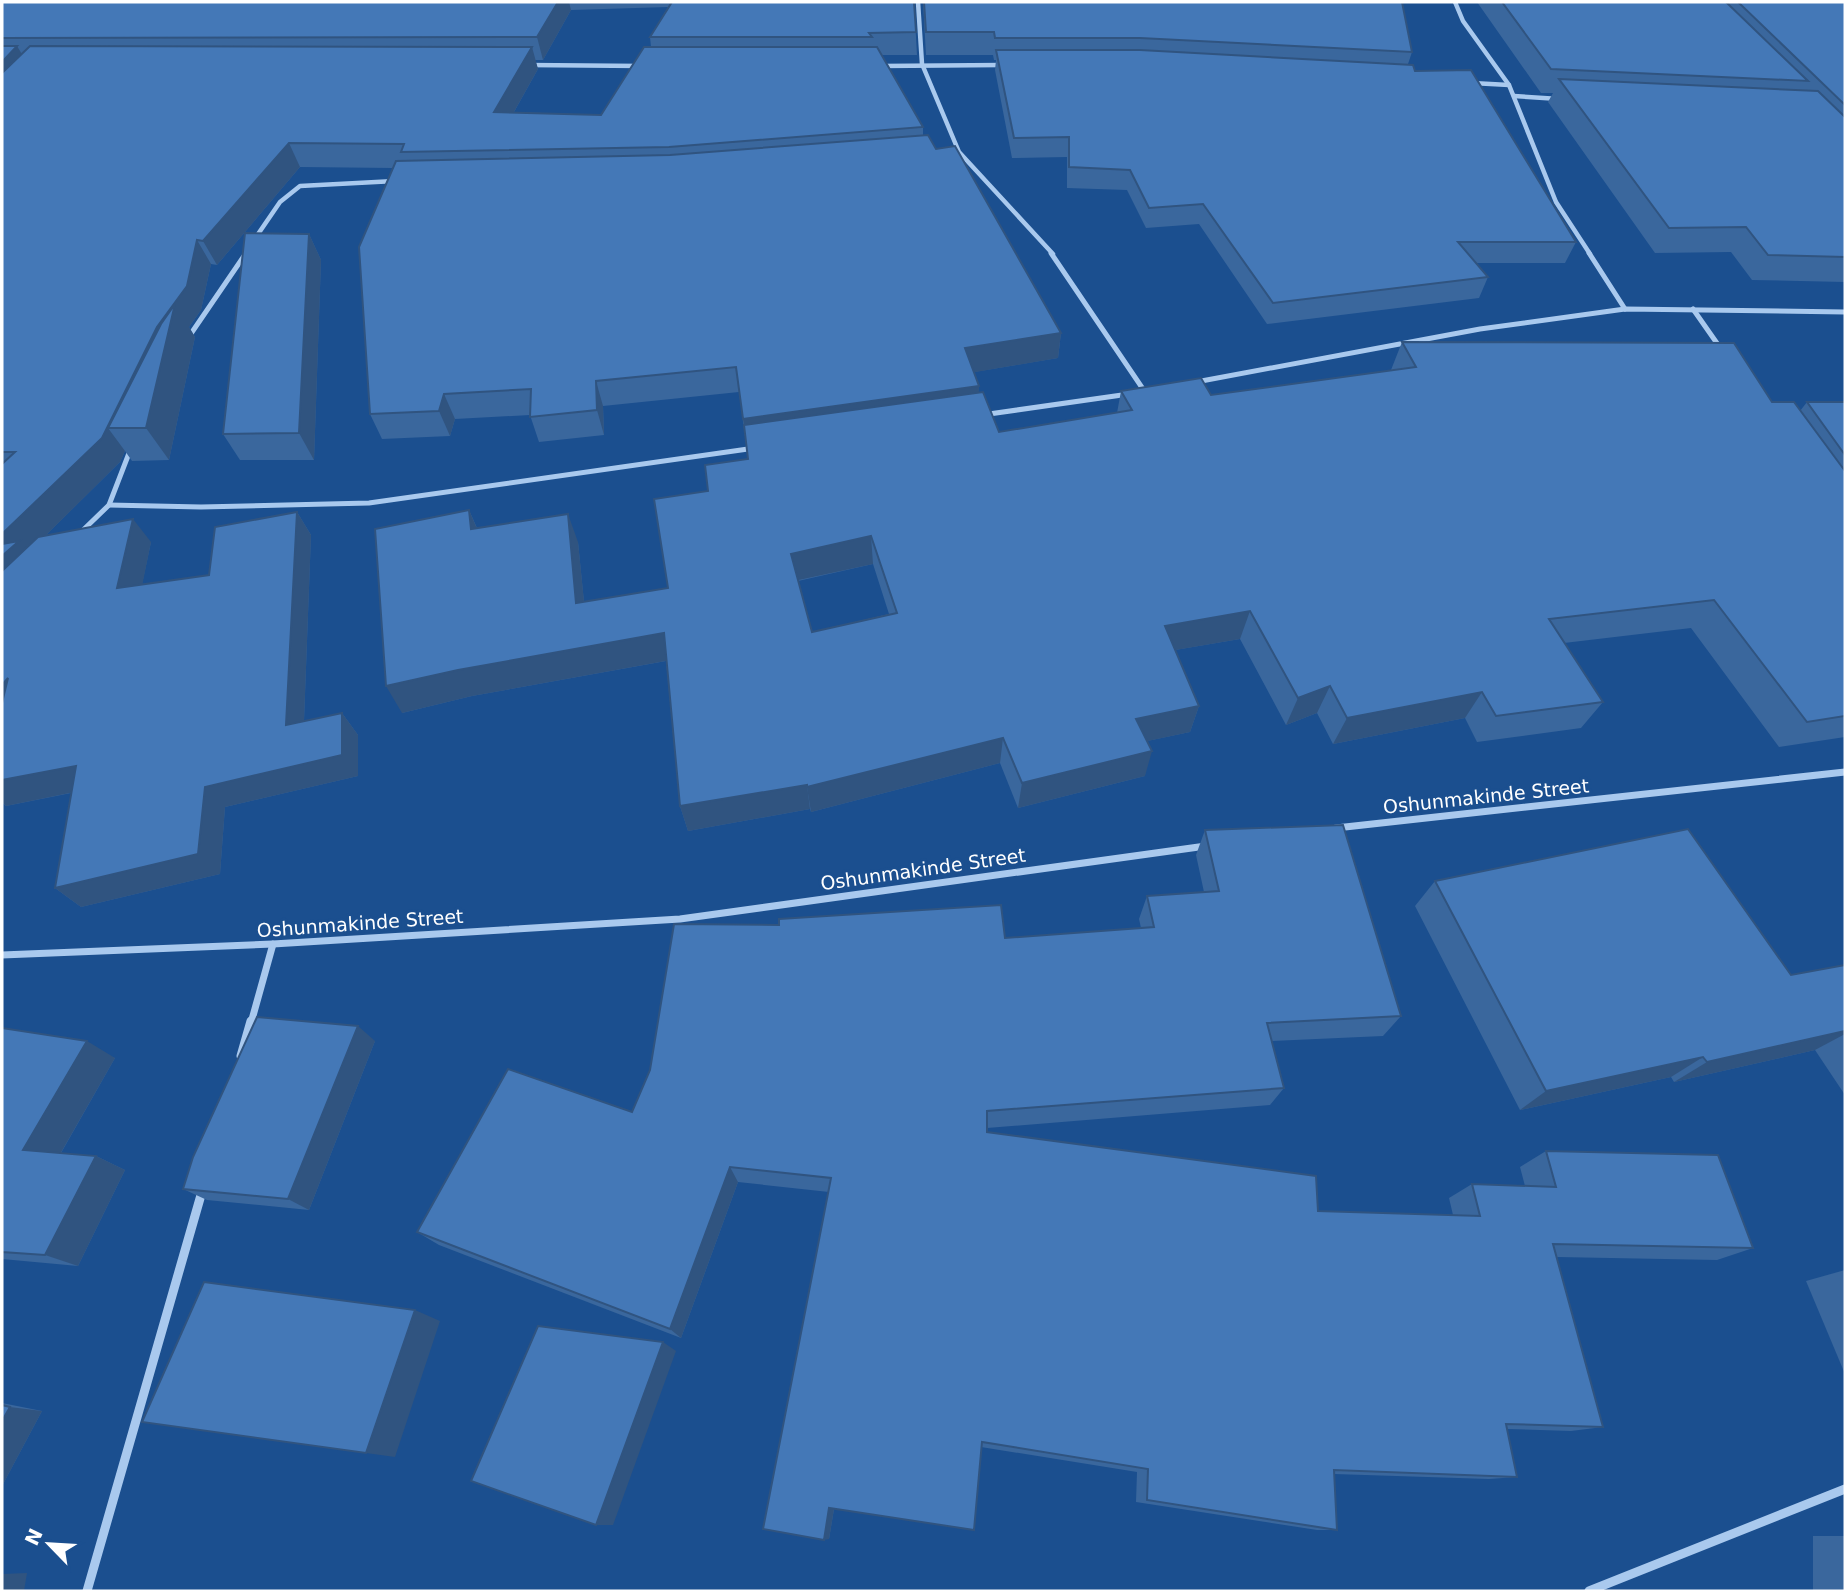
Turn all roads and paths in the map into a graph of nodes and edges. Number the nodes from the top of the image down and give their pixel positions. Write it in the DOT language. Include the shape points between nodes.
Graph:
graph roads {
  1 [pos="918,2"];
  2 [pos="1455,2"];
  3 [pos="922,64"];
  4 [pos="514,65"];
  5 [pos="1004,65"];
  6 [pos="653,66"];
  7 [pos="873,66"];
  8 [pos="1469,83"];
  9 [pos="1509,85"];
  10 [pos="1514,96"];
  11 [pos="1568,100"];
  12 [pos="959,152"];
  13 [pos="946,153"];
  14 [pos="398,181"];
  15 [pos="1625,309"];
  16 [pos="1693,309"];
  17 [pos="1845,312"];
  18 [pos="184,344"];
  19 [pos="1723,353"];
  20 [pos="1186,384"];
  21 [pos="1159,389"];
  22 [pos="1145,392"];
  23 [pos="968,417"];
  24 [pos="136,436"];
  25 [pos="764,446"];
  26 [pos="109,505"];
  27 [pos="70,542"];
  28 [pos="1845,772"];
  29 [pos="1327,830"];
  30 [pos="1217,845"];
  31 [pos="273,944"];
  32 [pos="2,955"];
  33 [pos="239,1063"];
  34 [pos="205,1182"];
  35 [pos="1845,1489"];
  36 [pos="87,1591"];
  37 [pos="1589,1591"];
  1 -- 3 [label="street"];
  2 -- 9 [label="street" via="1463,21"];
  3 -- 5 [label="street"];
  3 -- 7 [label="street"];
  3 -- 12 [label="street"];
  4 -- 6 [label="street"];
  8 -- 9 [label="street"];
  9 -- 10 [label="street"];
  10 -- 11 [label="street"];
  10 -- 15 [label="street" via="1556,202"];
  12 -- 13 [label="street"];
  12 -- 22 [label="street" via="1051,252"];
  14 -- 18 [label="street" via="300,186 280,202"];
  15 -- 16 [label="street"];
  15 -- 20 [label="street" via="1480,329"];
  16 -- 17 [label="street"];
  16 -- 19 [label="street"];
  21 -- 22 [label="street"];
  22 -- 23 [label="street"];
  24 -- 26 [label="street"];
  25 -- 26 [label="street" via="369,503"];
  26 -- 27 [label="street"];
  28 -- 29 [label="street, Oshunmakinde Street"];
  30 -- 31 [label="street, Oshunmakinde Street" via="680,919"];
  31 -- 32 [label="street, Oshunmakinde Street"];
  31 -- 33 [label="street"];
  34 -- 36 [label="street"];
  35 -- 37 [label="street"];
}
